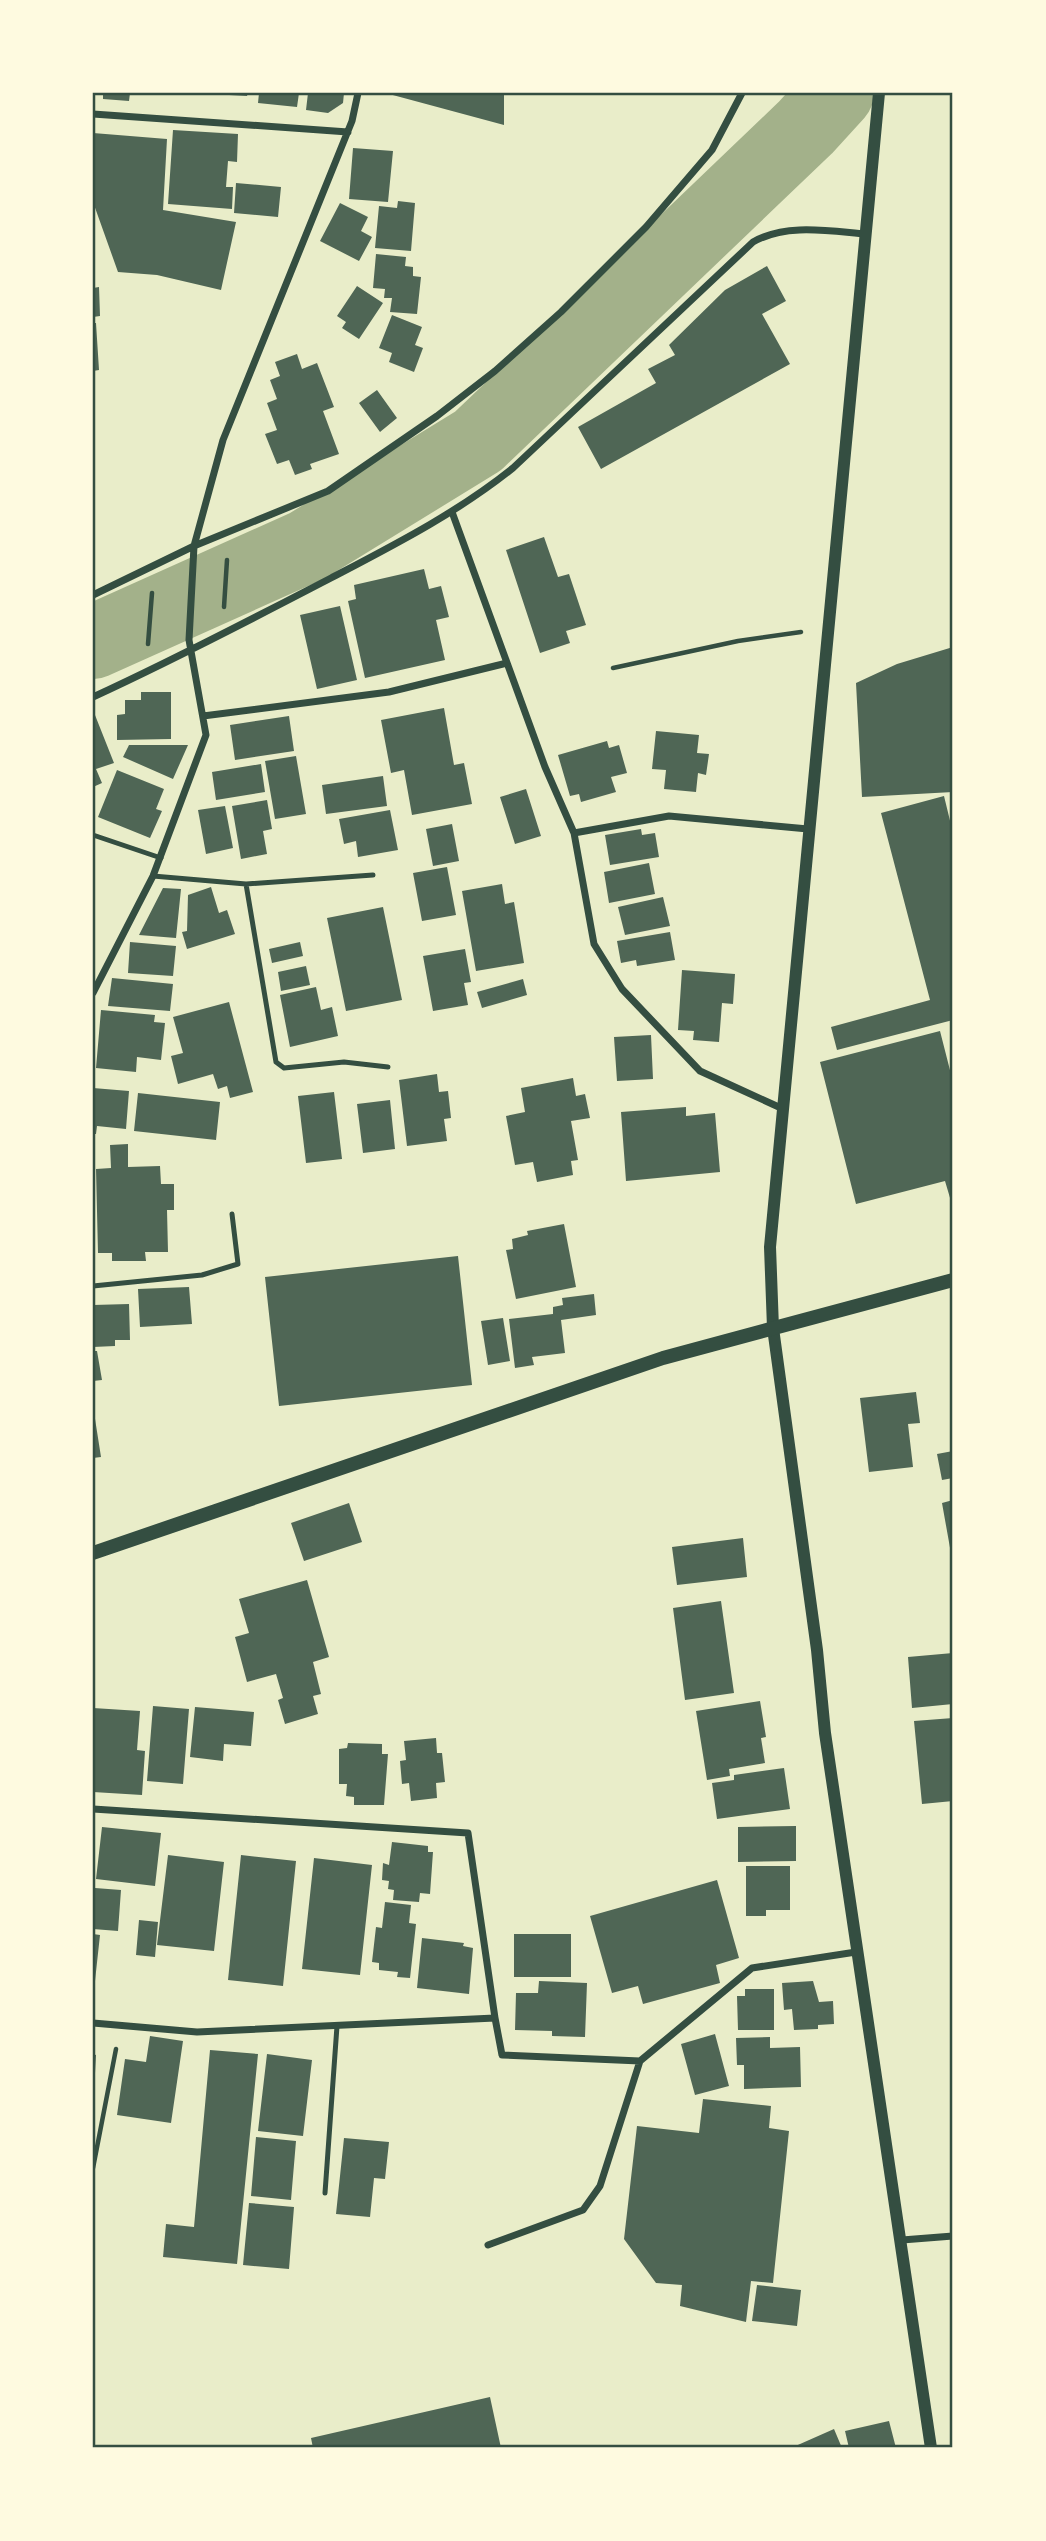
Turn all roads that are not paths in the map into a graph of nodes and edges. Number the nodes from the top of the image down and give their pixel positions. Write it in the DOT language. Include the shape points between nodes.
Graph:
graph roads {
  1 [pos="358,93"];
  2 [pos="742,93"];
  3 [pos="879,98"];
  4 [pos="93,114"];
  5 [pos="348,132"];
  6 [pos="866,234"];
  7 [pos="452,512"];
  8 [pos="194,546"];
  9 [pos="93,595"];
  10 [pos="191,652"];
  11 [pos="507,663"];
  12 [pos="93,697"];
  13 [pos="203,716"];
  14 [pos="808,830"];
  15 [pos="573,833"];
  16 [pos="93,835"];
  17 [pos="161,858"];
  18 [pos="373,875"];
  19 [pos="153,876"];
  20 [pos="246,884"];
  21 [pos="93,993"];
  22 [pos="388,1067"];
  23 [pos="781,1108"];
  24 [pos="232,1214"];
  25 [pos="953,1280"];
  26 [pos="93,1286"];
  27 [pos="773,1328"];
  28 [pos="93,1553"];
  29 [pos="93,1809"];
  30 [pos="856,1952"];
  31 [pos="495,2018"];
  32 [pos="93,2023"];
  33 [pos="337,2026"];
  34 [pos="640,2061"];
  35 [pos="325,2193"];
  36 [pos="953,2236"];
  37 [pos="902,2240"];
  38 [pos="488,2245"];
  39 [pos="931,2448"];
  1 -- 5 [label="street"];
  2 -- 8 [label="street" via="712,150 646,226 495,371 328,491"];
  3 -- 6 [label="street"];
  4 -- 5 [label="street"];
  5 -- 8 [label="street" via="223,440"];
  6 -- 7 [label="street" via="769,233 753,242 513,468"];
  6 -- 14 [label="street"];
  7 -- 10 [label="street"];
  7 -- 11 [label="street"];
  8 -- 9 [label="street"];
  8 -- 10 [label="street"];
  10 -- 12 [label="street"];
  10 -- 13 [label="street"];
  11 -- 13 [label="street" via="389,692"];
  11 -- 15 [label="street"];
  13 -- 17 [label="street" via="206,735"];
  14 -- 15 [label="street" via="669,816"];
  14 -- 23 [label="street"];
  15 -- 23 [label="street" via="594,944 622,989 700,1071"];
  16 -- 17 [label="lane"];
  17 -- 19 [label="street"];
  18 -- 20 [label="lane"];
  19 -- 20 [label="lane"];
  19 -- 21 [label="street"];
  20 -- 22 [label="lane" via="276,1062 284,1068 344,1062"];
  23 -- 27 [label="street" via="769,1247"];
  24 -- 26 [label="lane" via="238,1264 202,1275"];
  25 -- 27 [label="main road"];
  27 -- 28 [label="main road" via="663,1358"];
  27 -- 30 [label="street"];
  29 -- 31 [label="street" via="468,1833"];
  30 -- 34 [label="street" via="752,1968"];
  30 -- 37 [label="street"];
  31 -- 33 [label="street"];
  31 -- 34 [label="street" via="502,2054"];
  32 -- 33 [label="street" via="197,2032"];
  33 -- 35 [label="lane"];
  34 -- 38 [label="street" via="600,2186 583,2210"];
  36 -- 37 [label="street"];
  37 -- 39 [label="street"];
}
